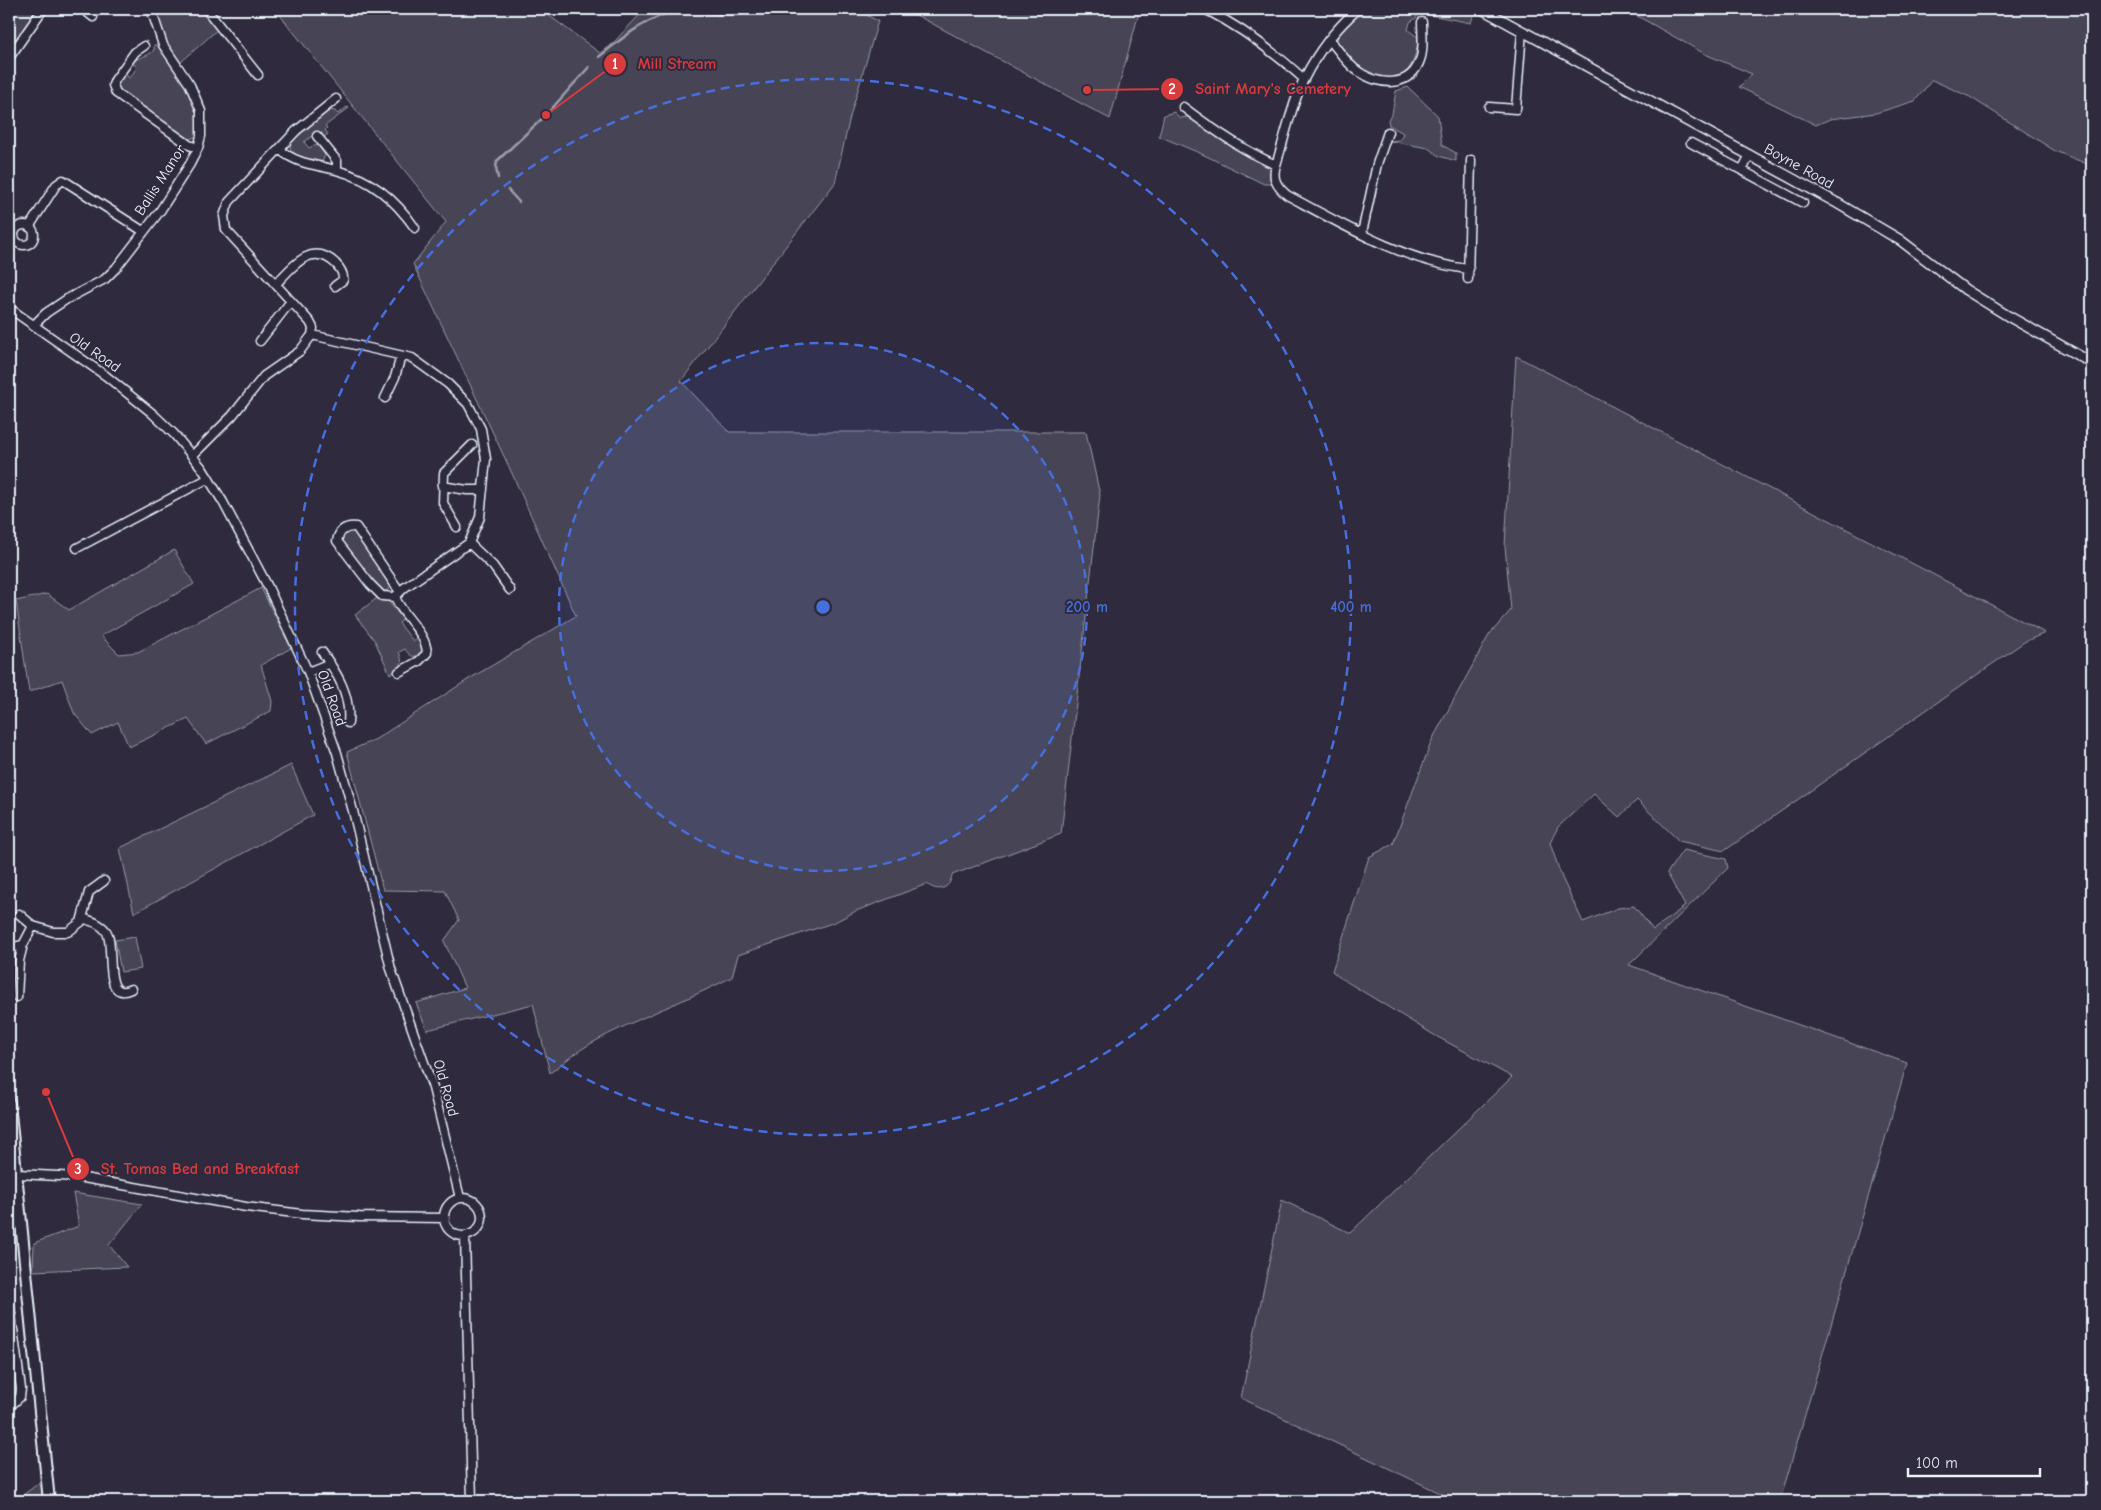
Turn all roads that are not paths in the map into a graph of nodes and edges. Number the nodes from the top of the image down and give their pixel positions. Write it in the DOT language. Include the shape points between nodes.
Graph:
graph roads {
  1 [pos="43,9"];
  2 [pos="83,9"];
  3 [pos="151,9"];
  4 [pos="206,9"];
  5 [pos="1205,9"];
  6 [pos="1358,9"];
  7 [pos="1482,9"];
  8 [pos="94,17"];
  9 [pos="1422,22"];
  10 [pos="1522,31"];
  11 [pos="1330,39"];
  12 [pos="144,46"];
  13 [pos="9,58"];
  14 [pos="258,75"];
  15 [pos="1304,79"];
  16 [pos="336,99"];
  17 [pos="1489,106"];
  18 [pos="1183,107"];
  19 [pos="1388,132"];
  20 [pos="317,136"];
  21 [pos="1691,143"];
  22 [pos="198,148"];
  23 [pos="279,149"];
  24 [pos="1750,155"];
  25 [pos="1471,160"];
  26 [pos="1276,165"];
  27 [pos="337,170"];
  28 [pos="1742,170"];
  29 [pos="1803,202"];
  30 [pos="29,227"];
  31 [pos="415,228"];
  32 [pos="143,231"];
  33 [pos="1362,233"];
  34 [pos="1469,269"];
  35 [pos="1468,279"];
  36 [pos="276,284"];
  37 [pos="335,286"];
  38 [pos="291,301"];
  39 [pos="9,308"];
  40 [pos="34,326"];
  41 [pos="312,335"];
  42 [pos="260,340"];
  43 [pos="401,356"];
  44 [pos="2092,363"];
  45 [pos="385,398"];
  46 [pos="472,445"];
  47 [pos="193,455"];
  48 [pos="209,478"];
  49 [pos="442,486"];
  50 [pos="483,490"];
  51 [pos="458,527"];
  52 [pos="469,543"];
  53 [pos="77,548"];
  54 [pos="510,590"];
  55 [pos="397,594"];
  56 [pos="322,652"];
  57 [pos="330,663"];
  58 [pos="308,672"];
  59 [pos="399,672"];
  60 [pos="348,723"];
  61 [pos="104,881"];
  62 [pos="19,914"];
  63 [pos="82,918"];
  64 [pos="33,926"];
  65 [pos="23,945"];
  66 [pos="9,948"];
  67 [pos="131,989"];
  68 [pos="17,997"];
  69 [pos="9,1102"];
  70 [pos="13,1175"];
  71 [pos="460,1198"];
  72 [pos="445,1218"];
  73 [pos="465,1236"];
  74 [pos="9,1299"];
  75 [pos="9,1407"];
  76 [pos="49,1501"];
  77 [pos="472,1501"];
  1 -- 13 [label="street"];
  2 -- 8 [label="street"];
  3 -- 22 [label="street, Ballis Manor" via="163,45 195,96 202,124"];
  4 -- 14 [label="street"];
  5 -- 15 [label="street" via="1251,35"];
  6 -- 11 [label="street"];
  7 -- 10 [label="street, Boyne Road"];
  9 -- 11 [label="street" via="1421,58 1409,75 1394,83 1372,79 1358,71"];
  10 -- 17 [label="street" via="1516,109"];
  10 -- 24 [label="street, Boyne Road"];
  11 -- 15 [label="street"];
  12 -- 22 [label="street" via="135,52 115,80 116,93 189,145"];
  15 -- 26 [label="street"];
  16 -- 23 [label="street"];
  18 -- 26 [label="street" via="1248,152"];
  19 -- 33 [label="street"];
  20 -- 27 [label="street" via="337,160"];
  21 -- 28 [label="street"];
  22 -- 32 [label="street, Ballis Manor" via="160,211"];
  23 -- 27 [label="street" via="299,162"];
  23 -- 36 [label="street" via="229,202 224,216 226,230"];
  24 -- 28 [label="street"];
  24 -- 44 [label="street, Boyne Road" via="1900,240 1966,290"];
  25 -- 34 [label="street"];
  26 -- 33 [label="street" via="1273,174 1280,189"];
  27 -- 31 [label="street" via="354,175 383,191"];
  28 -- 29 [label="street"];
  30 -- 32 [label="street" via="63,180"];
  32 -- 40 [label="street, Ballis Manor" via="105,280 67,299"];
  33 -- 34 [label="street" via="1431,263"];
  34 -- 35 [label="street"];
  36 -- 37 [label="street" via="298,261 318,253 334,261 342,272 343,280"];
  36 -- 38 [label="street"];
  38 -- 41 [label="street" via="310,322"];
  38 -- 42 [label="street"];
  39 -- 40 [label="street, Old Road"];
  40 -- 47 [label="street, Old Road" via="129,394"];
  41 -- 43 [label="street"];
  41 -- 47 [label="street" via="300,351 264,376 232,416"];
  43 -- 45 [label="street"];
  43 -- 50 [label="street" via="412,358 468,404 481,429 486,458"];
  46 -- 49 [label="street" via="444,473"];
  47 -- 48 [label="street, Old Road"];
  48 -- 53 [label="street"];
  48 -- 58 [label="street, Old Road" via="267,585"];
  49 -- 50 [label="street"];
  49 -- 51 [label="street" via="443,502"];
  50 -- 52 [label="street" via="480,517"];
  52 -- 54 [label="street" via="493,566"];
  52 -- 55 [label="street"];
  55 -- 55 [label="street" via="382,596 370,584 337,541 338,534 345,528 356,527"];
  55 -- 59 [label="street" via="403,612 427,645 427,653 419,661"];
  56 -- 57 [label="street"];
  57 -- 58 [label="street"];
  57 -- 60 [label="street" via="342,684"];
  58 -- 71 [label="street, Old Road" via="337,753 390,968 433,1088"];
  61 -- 63 [label="street" via="89,892"];
  62 -- 64 [label="street"];
  63 -- 64 [label="street" via="68,932 53,932"];
  63 -- 67 [label="street" via="97,923 107,932 114,986 125,992"];
  64 -- 65 [label="street"];
  65 -- 66 [label="street"];
  65 -- 68 [label="street"];
  69 -- 70 [label="main road"];
  70 -- 72 [label="street" via="78,1177 302,1214"];
  70 -- 76 [label="main road"];
  71 -- 72 [label="street" via="450,1203"];
  71 -- 73 [label="street" via="477,1204 482,1216 479,1227"];
  72 -- 73 [label="street" via="451,1231"];
  73 -- 77 [label="street"];
  74 -- 75 [label="street" via="21,1390 20,1397"];
}
